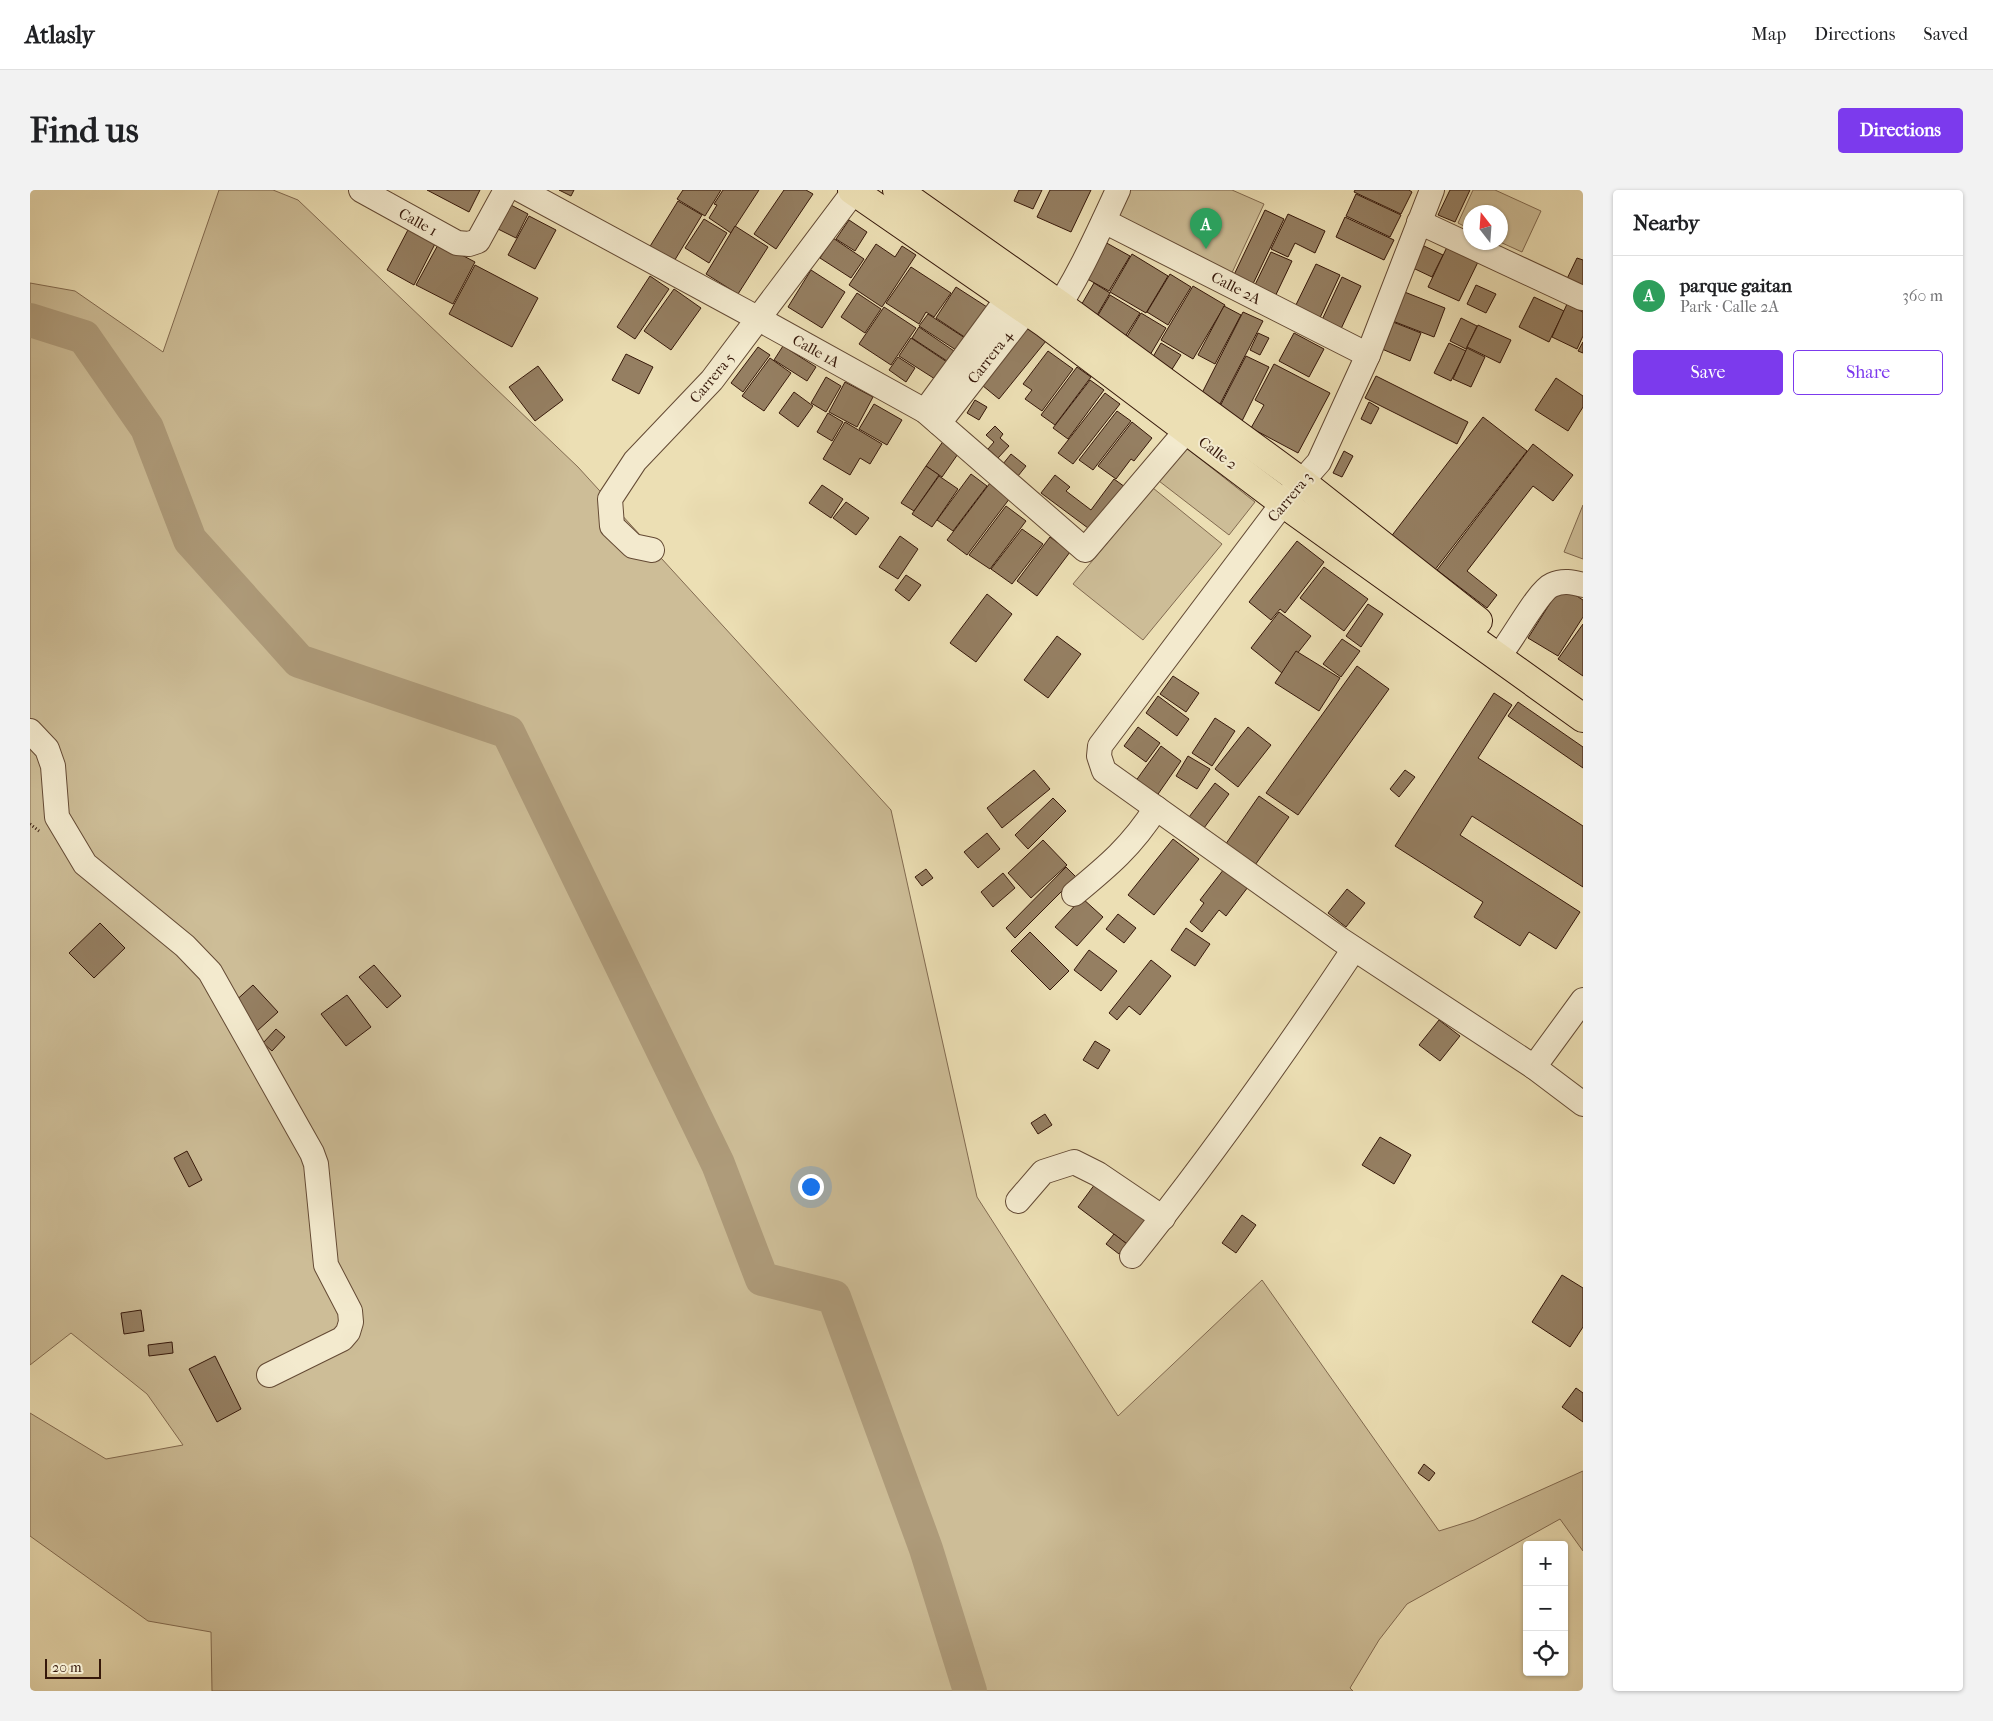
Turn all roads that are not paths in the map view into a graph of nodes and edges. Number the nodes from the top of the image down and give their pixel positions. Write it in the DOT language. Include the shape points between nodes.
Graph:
graph roads {
  1 [pos="361,190"];
  2 [pos="506,190"];
  3 [pos="521,190"];
  4 [pos="853,190"];
  5 [pos="897,190"];
  6 [pos="1118,190"];
  7 [pos="1432,190"];
  8 [pos="1104,221"];
  9 [pos="1419,222"];
  10 [pos="1582,298"];
  11 [pos="1034,302"];
  12 [pos="759,319"];
  13 [pos="1368,355"];
  14 [pos="932,417"];
  15 [pos="1187,430"];
  16 [pos="1302,482"];
  17 [pos="1283,503"];
  18 [pos="652,550"];
  19 [pos="1583,585"];
  20 [pos="1503,651"];
  21 [pos="1583,706"];
  22 [pos="1583,718"];
  23 [pos="30,731"];
  24 [pos="1156,808"];
  25 [pos="1074,894"];
  26 [pos="1354,948"];
  27 [pos="1583,1000"];
  28 [pos="1534,1067"];
  29 [pos="1583,1104"];
  30 [pos="1018,1201"];
  31 [pos="1162,1218"];
  32 [pos="1132,1256"];
  33 [pos="269,1375"];
  1 -- 2 [label="street, Calle 1" via="457,244 478,241"];
  3 -- 12 [label="street, Calle 1A"];
  4 -- 11 [label="main road, Calle 2"];
  4 -- 12 [label="street, Carrera 5"];
  5 -- 11 [label="main road, Calle 2"];
  6 -- 8 [label="street, Carrera 4"];
  7 -- 9 [label="street, Carrera 3"];
  8 -- 11 [label="street, Carrera 4"];
  8 -- 13 [label="street, Calle 2A"];
  9 -- 10 [label="street"];
  9 -- 13 [label="street, Carrera 3"];
  11 -- 14 [label="street, Carrera 4"];
  11 -- 15 [label="main road, Calle 2"];
  11 -- 16 [label="main road, Calle 2"];
  12 -- 14 [label="street, Calle 1A"];
  12 -- 18 [label="street, Carrera 5" via="712,380 635,461 610,499 612,526 633,546"];
  13 -- 16 [label="street, Carrera 3" via="1319,462"];
  14 -- 15 [label="street, Calle 1A" via="1085,550"];
  15 -- 17 [label="main road, Calle 2"];
  16 -- 17 [label="street, Carrera 3"];
  16 -- 20 [label="main road, Calle 2"];
  17 -- 20 [label="main road, Calle 2"];
  17 -- 24 [label="street, Carrera 3" via="1100,746 1099,756 1104,771"];
  19 -- 20 [label="street" via="1561,582 1542,592"];
  20 -- 21 [label="main road, Calle 2"];
  20 -- 22 [label="main road, Calle 2"];
  23 -- 33 [label="street" via="47,749 53,766 58,816 85,864 185,946 210,972 312,1153 316,1164 326,1265 350,1311 351,1322 342,1339"];
  24 -- 25 [label="street" via="1120,856"];
  24 -- 26 [label="street"];
  26 -- 28 [label="street"];
  26 -- 31 [label="street" via="1290,1045"];
  27 -- 28 [label="street"];
  28 -- 29 [label="street"];
  30 -- 31 [label="street" via="1043,1172 1074,1162 1098,1174"];
  31 -- 32 [label="street"];
}
